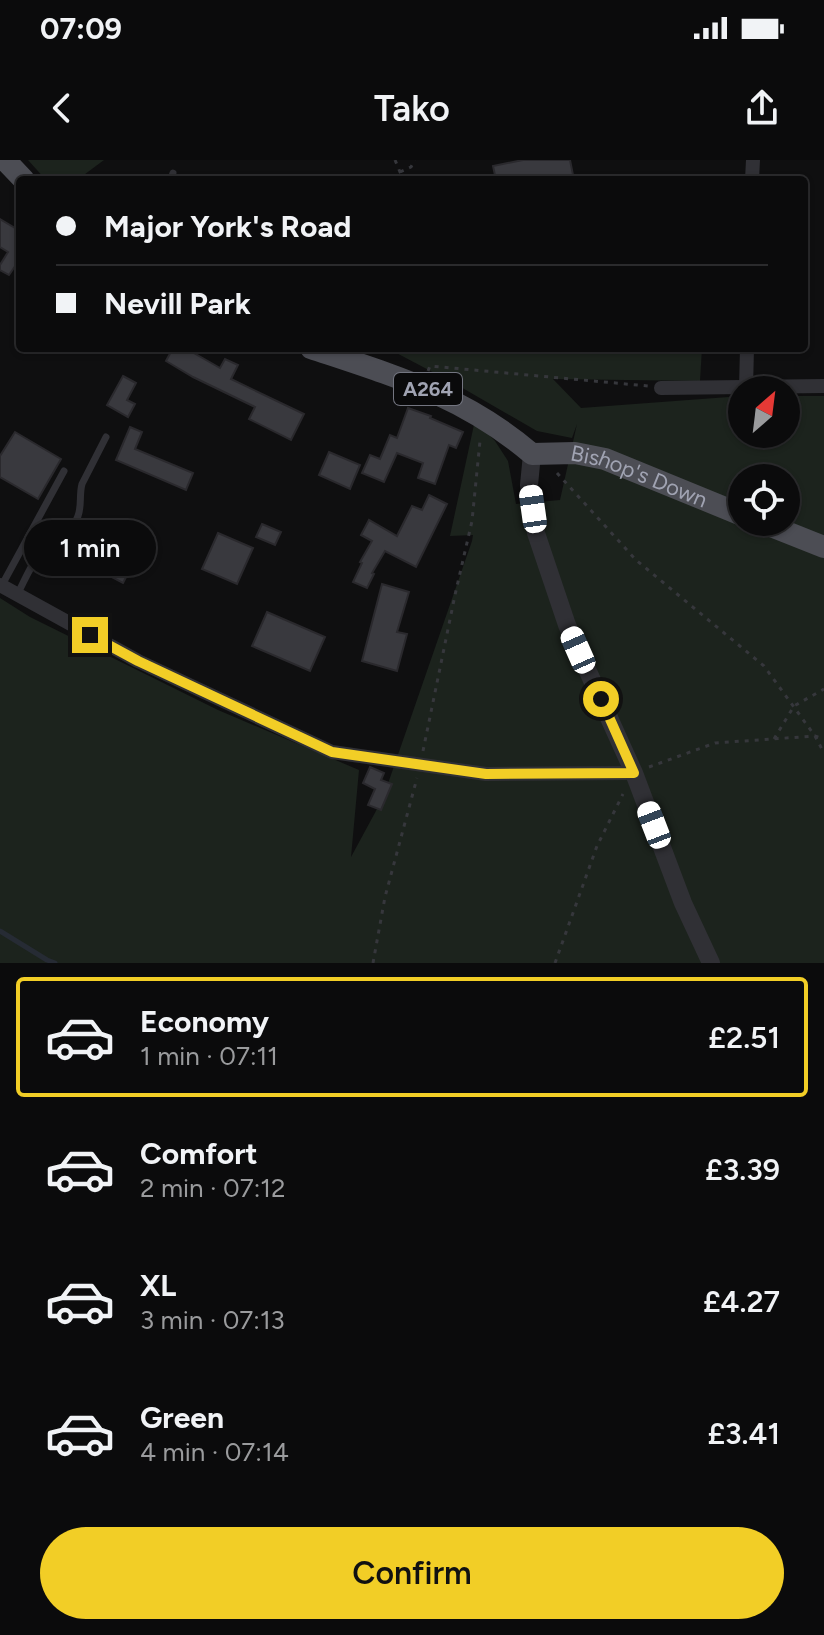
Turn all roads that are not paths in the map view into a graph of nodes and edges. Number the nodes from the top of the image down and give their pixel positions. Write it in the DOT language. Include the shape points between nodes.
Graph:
graph roads {
  1 [pos="5,160"];
  2 [pos="20,176"];
  3 [pos="323,352"];
  4 [pos="747,352"];
  5 [pos="746,376"];
  6 [pos="824,386"];
  7 [pos="800,387"];
  8 [pos="661,388"];
  9 [pos="728,388"];
  10 [pos="106,437"];
  11 [pos="532,454"];
  12 [pos="64,471"];
  13 [pos="728,509"];
  14 [pos="796,536"];
  15 [pos="824,547"];
  16 [pos="1,586"];
  17 [pos="17,595"];
  18 [pos="634,773"];
  19 [pos="711,963"];
  1 -- 2 [label="main road"];
  3 -- 11 [label="main road, A264" via="458,403"];
  4 -- 5 [label="street"];
  6 -- 7 [label="street"];
  8 -- 9 [label="street"];
  10 -- 17 [label="lane" via="82,484 75,522 37,558"];
  11 -- 13 [label="main road, Bishop's Down" via="605,459"];
  11 -- 18 [label="street" via="529,485 536,533 567,625"];
  12 -- 16 [label="lane"];
  14 -- 15 [label="main road"];
  16 -- 17 [label="street"];
  17 -- 18 [label="street" via="138,661 332,752 486,774"];
  18 -- 19 [label="street"];
}
